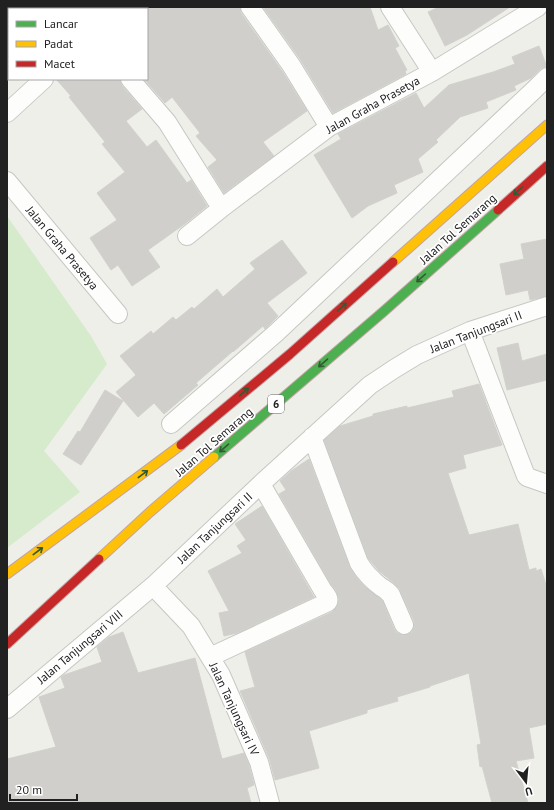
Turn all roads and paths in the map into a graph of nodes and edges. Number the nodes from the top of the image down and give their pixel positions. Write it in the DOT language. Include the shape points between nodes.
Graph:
graph roads {
  1 [pos="250,7"];
  2 [pos="390,7"];
  3 [pos="538,7"];
  4 [pos="432,72"];
  5 [pos="547,77"];
  6 [pos="43,80"];
  7 [pos="131,80"];
  8 [pos="7,113"];
  9 [pos="547,125"];
  10 [pos="329,127"];
  11 [pos="547,166"];
  12 [pos="7,181"];
  13 [pos="219,203"];
  14 [pos="187,236"];
  15 [pos="547,306"];
  16 [pos="118,314"];
  17 [pos="470,331"];
  18 [pos="171,424"];
  19 [pos="312,437"];
  20 [pos="261,484"];
  21 [pos="547,484"];
  22 [pos="7,574"];
  23 [pos="153,586"];
  24 [pos="404,625"];
  25 [pos="7,644"];
  26 [pos="210,657"];
  27 [pos="7,709"];
  28 [pos="270,803"];
  1 -- 10 [label="street" via="291,65"];
  2 -- 4 [label="street"];
  3 -- 4 [label="street, Jalan Graha Prasetya"];
  4 -- 10 [label="street, Jalan Graha Prasetya"];
  5 -- 18 [label="street" via="276,333"];
  6 -- 8 [label="street"];
  7 -- 13 [label="street" via="167,122"];
  22 -- 9 [label="highway, Jalan Tol Semarang / 6, one-way" via="215,417 290,354"];
  10 -- 13 [label="street, Jalan Graha Prasetya"];
  11 -- 25 [label="highway, Jalan Tol Semarang / 6, one-way" via="383,312 150,512"];
  12 -- 16 [label="street, Jalan Graha Prasetya"];
  13 -- 14 [label="street, Jalan Graha Prasetya"];
  15 -- 17 [label="street, Jalan Tanjungsari II"];
  17 -- 19 [label="street, Jalan Tanjungsari II" via="417,355 370,385"];
  17 -- 21 [label="street" via="526,476"];
  19 -- 20 [label="street, Jalan Tanjungsari II"];
  19 -- 24 [label="street" via="359,563 368,576 391,595"];
  20 -- 23 [label="street, Jalan Tanjungsari II"];
  20 -- 26 [label="street" via="329,600"];
  23 -- 26 [label="street, Jalan Tanjungsari IV" via="191,626"];
  23 -- 27 [label="street, Jalan Tanjungsari VIII"];
  26 -- 28 [label="street, Jalan Tanjungsari IV" via="221,675 259,762"];
}
